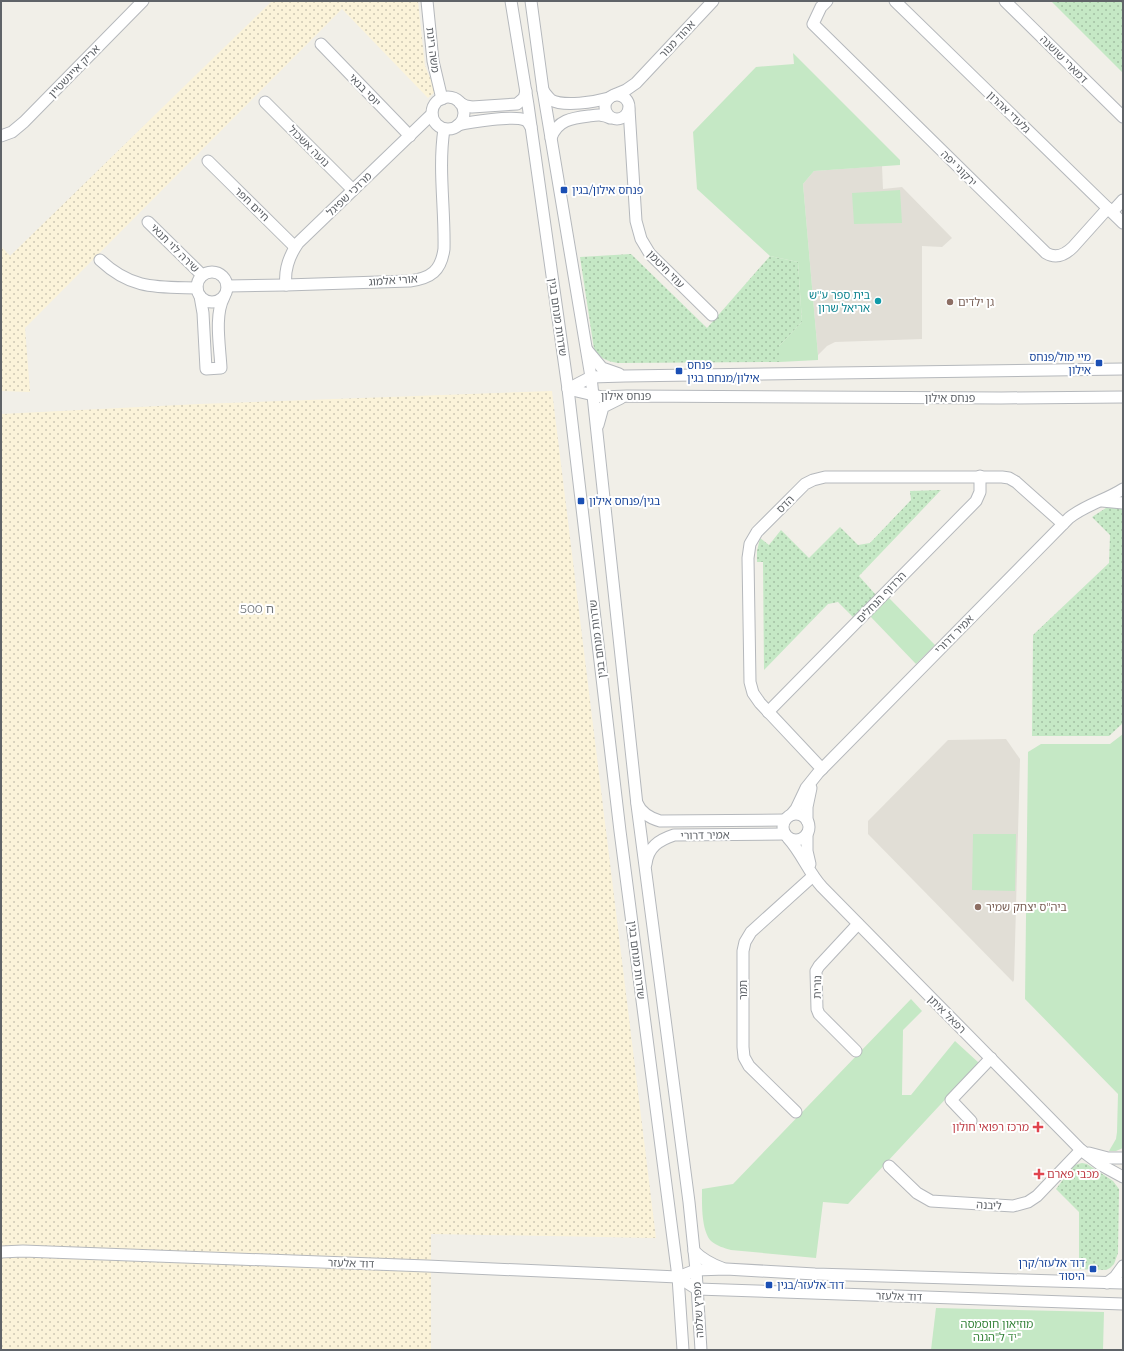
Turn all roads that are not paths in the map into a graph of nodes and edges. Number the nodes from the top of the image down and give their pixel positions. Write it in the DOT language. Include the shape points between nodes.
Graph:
graph roads {
  1 [pos="143,1"];
  2 [pos="427,1"];
  3 [pos="511,1"];
  4 [pos="530,1"];
  5 [pos="713,1"];
  6 [pos="827,1"];
  7 [pos="895,1"];
  8 [pos="1005,1"];
  9 [pos="321,44"];
  10 [pos="642,78"];
  11 [pos="543,90"];
  12 [pos="526,91"];
  13 [pos="611,97"];
  14 [pos="442,99"];
  15 [pos="265,102"];
  16 [pos="460,103"];
  17 [pos="629,107"];
  18 [pos="432,114"];
  19 [pos="1123,117"];
  20 [pos="613,119"];
  21 [pos="458,125"];
  22 [pos="531,127"];
  23 [pos="444,129"];
  24 [pos="1,136"];
  25 [pos="410,136"];
  26 [pos="551,138"];
  27 [pos="632,141"];
  28 [pos="208,162"];
  29 [pos="353,190"];
  30 [pos="1123,200"];
  31 [pos="1110,210"];
  32 [pos="148,222"];
  33 [pos="1123,223"];
  34 [pos="295,247"];
  35 [pos="100,260"];
  36 [pos="202,275"];
  37 [pos="286,285"];
  38 [pos="228,286"];
  39 [pos="198,292"];
  40 [pos="224,297"];
  41 [pos="712,315"];
  42 [pos="587,350"];
  43 [pos="1123,364"];
  44 [pos="1110,369"];
  45 [pos="1123,369"];
  46 [pos="625,376"];
  47 [pos="591,377"];
  48 [pos="568,389"];
  49 [pos="593,396"];
  50 [pos="627,396"];
  51 [pos="1107,397"];
  52 [pos="1123,397"];
  53 [pos="1123,404"];
  54 [pos="597,429"];
  55 [pos="980,476"];
  56 [pos="1123,489"];
  57 [pos="1098,502"];
  58 [pos="1123,503"];
  59 [pos="1063,524"];
  60 [pos="768,712"];
  61 [pos="819,772"];
  62 [pos="637,801"];
  63 [pos="788,818"];
  64 [pos="807,820"];
  65 [pos="807,834"];
  66 [pos="787,836"];
  67 [pos="645,871"];
  68 [pos="813,876"];
  69 [pos="858,924"];
  70 [pos="856,1051"];
  71 [pos="991,1058"];
  72 [pos="796,1112"];
  73 [pos="971,1121"];
  74 [pos="1081,1150"];
  75 [pos="1123,1158"];
  76 [pos="1123,1164"];
  77 [pos="889,1166"];
  78 [pos="1123,1176"];
  79 [pos="694,1251"];
  80 [pos="1,1252"];
  81 [pos="1123,1266"];
  82 [pos="726,1269"];
  83 [pos="696,1270"];
  84 [pos="678,1277"];
  85 [pos="1107,1283"];
  86 [pos="1123,1283"];
  87 [pos="697,1289"];
  88 [pos="1123,1304"];
  89 [pos="683,1350"];
  90 [pos="700,1350"];
  1 -- 24 [label="street, אריק איינשטיין" via="24,122 12,132"];
  2 -- 14 [label="street, משה רינת" via="433,61"];
  3 -- 12 [label="street, שדרות מנחם בגין"];
  4 -- 11 [label="street, שדרות מנחם בגין"];
  5 -- 10 [label="street, אהוד מנור"];
  6 -- 31 [label="street, ירקוני יפה" via="821,7 813,24 1046,253 1054,256 1067,253"];
  7 -- 31 [label="street, גלעדי אהרון"];
  8 -- 19 [label="street, דמארי שושנה"];
  9 -- 25 [label="street, יוסי בנאי"];
  10 -- 13 [label="street, אהוד מנור" via="629,89"];
  10 -- 17 [label="street, אהוד מנור" via="633,92"];
  11 -- 13 [label="street, אהוד מנור" via="550,98 560,102 588,102"];
  11 -- 26 [label="street, שדרות מנחם בגין"];
  12 -- 16 [label="street" via="524,98 517,104 470,107"];
  12 -- 22 [label="street, שדרות מנחם בגין"];
  13 -- 17 [label="street" via="624,97"];
  13 -- 20 [label="street" via="605,102 604,108 606,114"];
  14 -- 16 [label="street" via="452,98"];
  14 -- 18 [label="street" via="435,105"];
  15 -- 29 [label="street, נועה אשכול"];
  16 -- 21 [label="street" via="463,115"];
  17 -- 20 [label="street" via="625,117"];
  17 -- 27 [label="street, עוזי חיטמן"];
  18 -- 23 [label="street" via="434,122"];
  18 -- 25 [label="street, מרדכי שפיגל"];
  20 -- 26 [label="street" via="599,115 568,119 557,127"];
  20 -- 27 [label="street, עוזי חיטמן" via="624,126"];
  21 -- 22 [label="street" via="475,121 519,118"];
  21 -- 23 [label="street" via="452,129"];
  22 -- 48 [label="street, שדרות מנחם בגין"];
  23 -- 37 [label="street, אורי אלמוג" via="441,164 444,249 441,262 435,271 426,277 410,281"];
  25 -- 29 [label="street, מרדכי שפיגל"];
  26 -- 42 [label="street, שדרות מנחם בגין"];
  27 -- 41 [label="street, עוזי חיטמן" via="636,221 642,242 650,254"];
  28 -- 34 [label="street, חיים חפר"];
  29 -- 34 [label="street, מרדכי שפיגל"];
  30 -- 31 [label="street"];
  31 -- 33 [label="street, גלעדי אהרון"];
  32 -- 36 [label="street, שירה לוי תנאי"];
  34 -- 37 [label="street, מרדכי שפיגל" via="287,264"];
  35 -- 39 [label="street" via="115,273 139,284"];
  36 -- 38 [label="street" via="211,271 218,272"];
  36 -- 39 [label="street" via="198,281"];
  37 -- 38 [label="street, אורי אלמוג"];
  38 -- 40 [label="street"];
  39 -- 40 [label="street" via="204,300 211,302"];
  39 -- 40 [label="street" via="203,315 206,369 221,368 219,318"];
  42 -- 46 [label="street" via="602,368"];
  42 -- 47 [label="street, שדרות מנחם בגין"];
  43 -- 44 [label="street"];
  44 -- 45 [label="street, פנחס אילון"];
  44 -- 46 [label="street, פנחס אילון"];
  46 -- 47 [label="street, פנחס אילון"];
  47 -- 48 [label="street, פנחס אילון"];
  47 -- 49 [label="street, שדרות מנחם בגין"];
  48 -- 49 [label="street, פנחס אילון"];
  48 -- 84 [label="street, שדרות מנחם בגין" via="620,831"];
  49 -- 50 [label="street, פנחס אילון"];
  49 -- 54 [label="street, שדרות מנחם בגין"];
  50 -- 51 [label="street, פנחס אילון"];
  50 -- 54 [label="street" via="604,407"];
  51 -- 52 [label="street, פנחס אילון"];
  51 -- 53 [label="street"];
  54 -- 62 [label="street, שדרות מנחם בגין"];
  55 -- 59 [label="street, הדס" via="1002,476 1014,480"];
  55 -- 60 [label="street, הרדוף הנחלים" via="980,492 976,501"];
  55 -- 60 [label="street, הדס" via="818,478 802,486 757,532 748,555 750,679 754,696"];
  56 -- 57 [label="street, אמיר דרורי"];
  57 -- 58 [label="street, אמיר דרורי"];
  57 -- 59 [label="street, אמיר דרורי" via="1078,511"];
  59 -- 61 [label="street, אמיר דרורי"];
  60 -- 61 [label="street, הדס"];
  61 -- 63 [label="street, אמיר דרורי"];
  61 -- 64 [label="street, אמיר דרורי" via="808,798"];
  62 -- 63 [label="street, אמיר דרורי" via="644,813 660,821"];
  62 -- 67 [label="street, שדרות מנחם בגין"];
  63 -- 64 [label="street" via="799,815"];
  63 -- 66 [label="street" via="783,828"];
  64 -- 65 [label="street"];
  65 -- 66 [label="street" via="799,840"];
  65 -- 68 [label="street, רפאל איתן" via="807,851"];
  66 -- 67 [label="street, אמיר דרורי" via="674,835 661,840 651,849"];
  66 -- 68 [label="street, רפאל איתן" via="800,852"];
  67 -- 79 [label="street, שדרות מנחם בגין"];
  68 -- 69 [label="street, רפאל איתן"];
  68 -- 72 [label="street, תמר" via="750,932 743,950 744,1057 750,1068"];
  69 -- 70 [label="street, נורית" via="816,971 817,1009"];
  69 -- 71 [label="street, רפאל איתן"];
  71 -- 73 [label="street" via="951,1100"];
  71 -- 74 [label="street, רפאל איתן"];
  74 -- 75 [label="street, רפאל איתן" via="1108,1158"];
  74 -- 77 [label="street, ליבנה" via="1037,1196 1013,1206 931,1201 917,1193"];
  74 -- 78 [label="street, רפאל איתן" via="1101,1166"];
  76 -- 78 [label="street"];
  79 -- 82 [label="street" via="701,1258"];
  79 -- 83 [label="street, שדרות מנחם בגין"];
  80 -- 84 [label="street, דוד אלעזר"];
  81 -- 85 [label="street"];
  82 -- 83 [label="street, דוד אלעזר"];
  82 -- 85 [label="street, דוד אלעזר"];
  83 -- 84 [label="street, דוד אלעזר"];
  83 -- 87 [label="street, מפרץ שלמה"];
  84 -- 87 [label="street, דוד אלעזר"];
  84 -- 89 [label="street, מפרץ שלמה"];
  85 -- 86 [label="street, דוד אלעזר"];
  87 -- 88 [label="street, דוד אלעזר"];
  87 -- 90 [label="street, מפרץ שלמה"];
}
